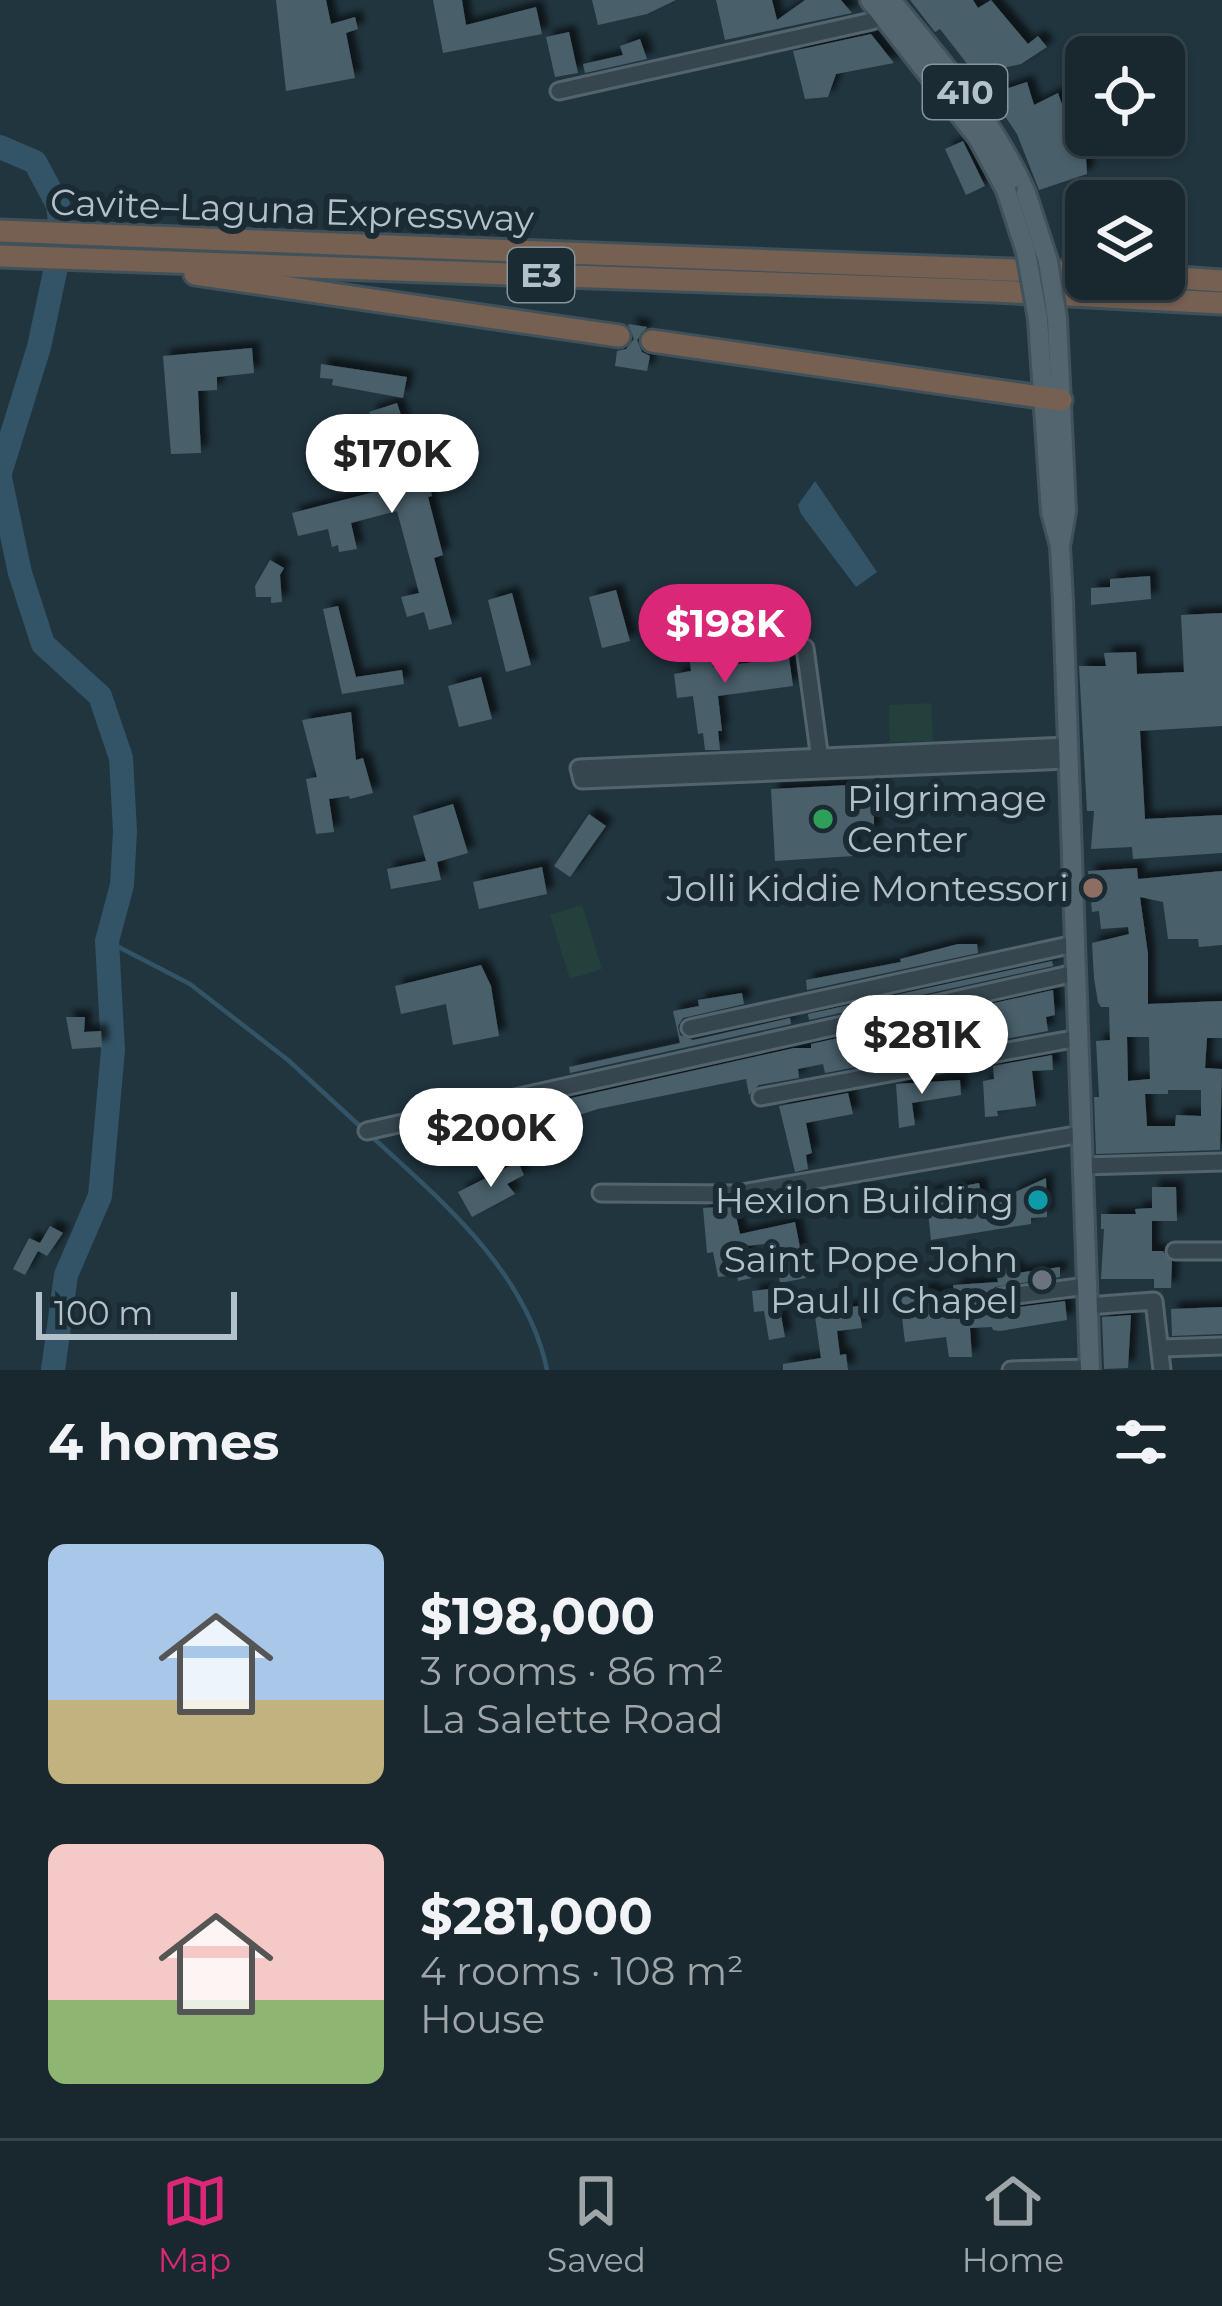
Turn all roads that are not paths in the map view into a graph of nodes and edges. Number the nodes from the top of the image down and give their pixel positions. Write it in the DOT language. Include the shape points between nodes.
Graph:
graph roads {
  1 [pos="880,4"];
  2 [pos="559,91"];
  3 [pos="9,232"];
  4 [pos="8,256"];
  5 [pos="88,259"];
  6 [pos="1065,272"];
  7 [pos="1185,276"];
  8 [pos="1222,277"];
  9 [pos="1222,304"];
  10 [pos="619,336"];
  11 [pos="652,340"];
  12 [pos="1053,399"];
  13 [pos="806,648"];
  14 [pos="1067,753"];
  15 [pos="820,763"];
  16 [pos="580,774"];
  17 [pos="1074,944"];
  18 [pos="1075,974"];
  19 [pos="690,1028"];
  20 [pos="1078,1038"];
  21 [pos="760,1097"];
  22 [pos="367,1131"];
  23 [pos="1082,1134"];
  24 [pos="1222,1162"];
  25 [pos="1083,1166"];
  26 [pos="601,1193"];
  27 [pos="1175,1251"];
  28 [pos="1222,1251"];
  29 [pos="1087,1296"];
  30 [pos="1001,1297"];
  31 [pos="1222,1346"];
  32 [pos="1162,1348"];
  33 [pos="1090,1369"];
  34 [pos="1011,1370"];
  35 [pos="1162,1370"];
  1 -- 2 [label="street" via="872,21"];
  1 -- 12 [label="main road, 410, bridge" via="963,88 1010,160 1048,261"];
  3 -- 6 [label="highway, Cavite–Laguna Expressway / E3"];
  4 -- 5 [label="highway, Cavite–Laguna Expressway / E3"];
  5 -- 9 [label="highway, Cavite–Laguna Expressway / E3"];
  5 -- 10 [label="highway"];
  7 -- 8 [label="highway"];
  11 -- 12 [label="highway"];
  12 -- 14 [label="main road, 410" via="1051,512 1060,546"];
  13 -- 15 [label="street"];
  14 -- 15 [label="street"];
  14 -- 17 [label="main road, 410"];
  15 -- 16 [label="street"];
  17 -- 18 [label="main road, 410"];
  17 -- 19 [label="street"];
  18 -- 20 [label="main road, 410"];
  18 -- 22 [label="street"];
  20 -- 21 [label="street"];
  20 -- 23 [label="main road, 410"];
  23 -- 25 [label="main road, 410"];
  23 -- 26 [label="street" via="736,1194"];
  24 -- 25 [label="street"];
  25 -- 29 [label="main road, 410"];
  27 -- 28 [label="street"];
  29 -- 30 [label="street"];
  29 -- 32 [label="street" via="1154,1301"];
  29 -- 33 [label="main road, 410"];
  31 -- 32 [label="street"];
  32 -- 35 [label="street"];
  33 -- 34 [label="street"];
}
